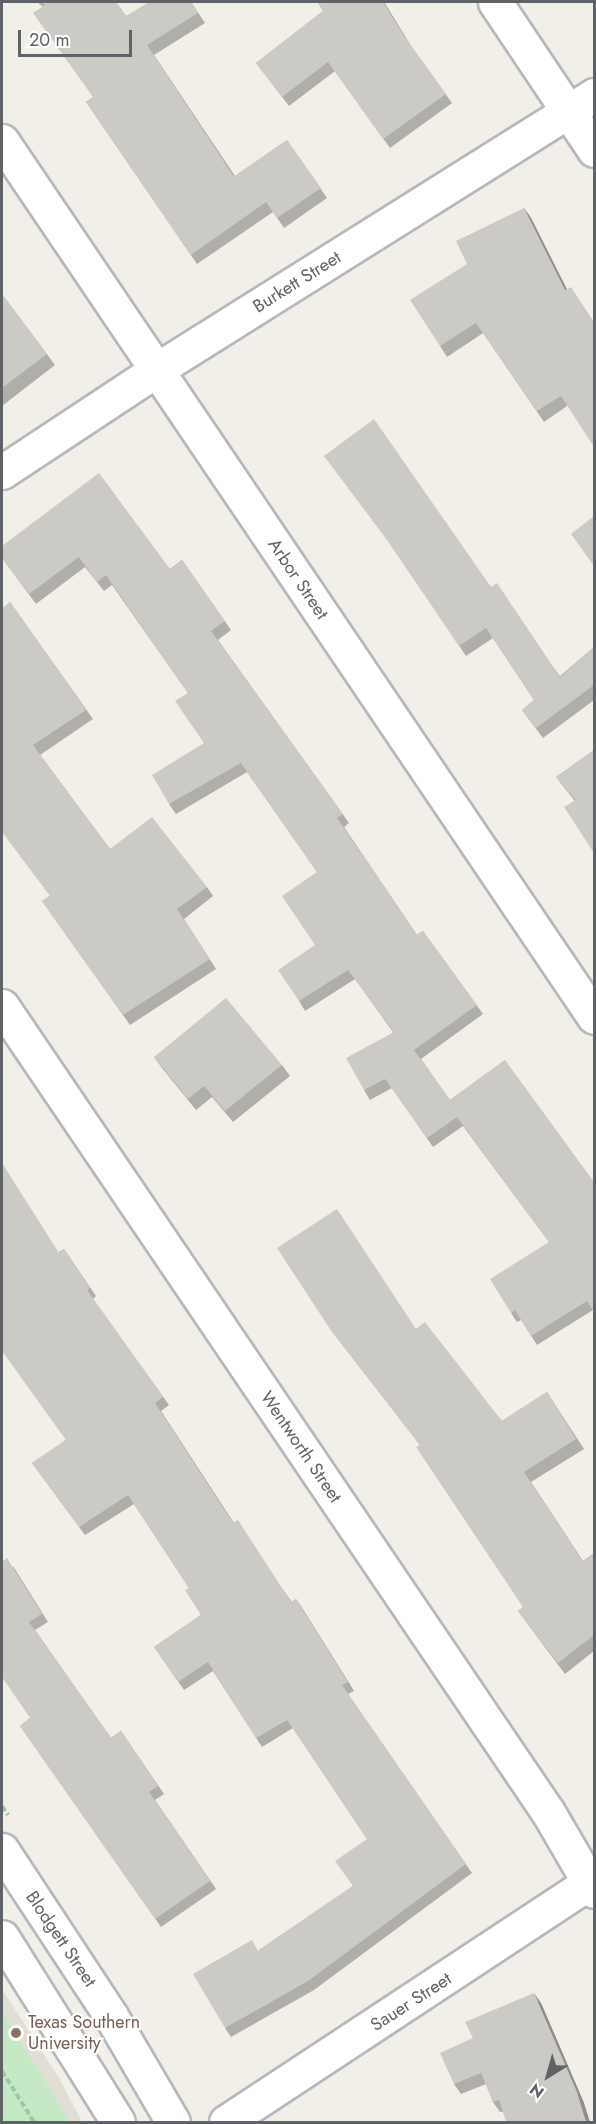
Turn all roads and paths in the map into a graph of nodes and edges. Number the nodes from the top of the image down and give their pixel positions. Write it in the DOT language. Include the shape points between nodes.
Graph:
graph roads {
  1 [pos="495,2"];
  2 [pos="582,104"];
  3 [pos="2,141"];
  4 [pos="594,150"];
  5 [pos="156,370"];
  6 [pos="2,472"];
  7 [pos="2,1006"];
  8 [pos="594,1017"];
  9 [pos="2,1850"];
  10 [pos="593,1884"];
  11 [pos="2,1937"];
  12 [pos="2,2071"];
  13 [pos="34,2122"];
  14 [pos="118,2122"];
  15 [pos="173,2122"];
  16 [pos="226,2122"];
  1 -- 2 [label="street"];
  2 -- 4 [label="street"];
  2 -- 5 [label="street, Burkett Street"];
  3 -- 5 [label="street, Arbor Street"];
  5 -- 6 [label="street, Burkett Street"];
  5 -- 8 [label="street, Arbor Street"];
  7 -- 10 [label="street, Wentworth Street"];
  9 -- 15 [label="street, Blodgett Street" via="111,2016"];
  10 -- 16 [label="street, Sauer Street"];
  11 -- 14 [label="street"];
  12 -- 13 [label="path"];
}
